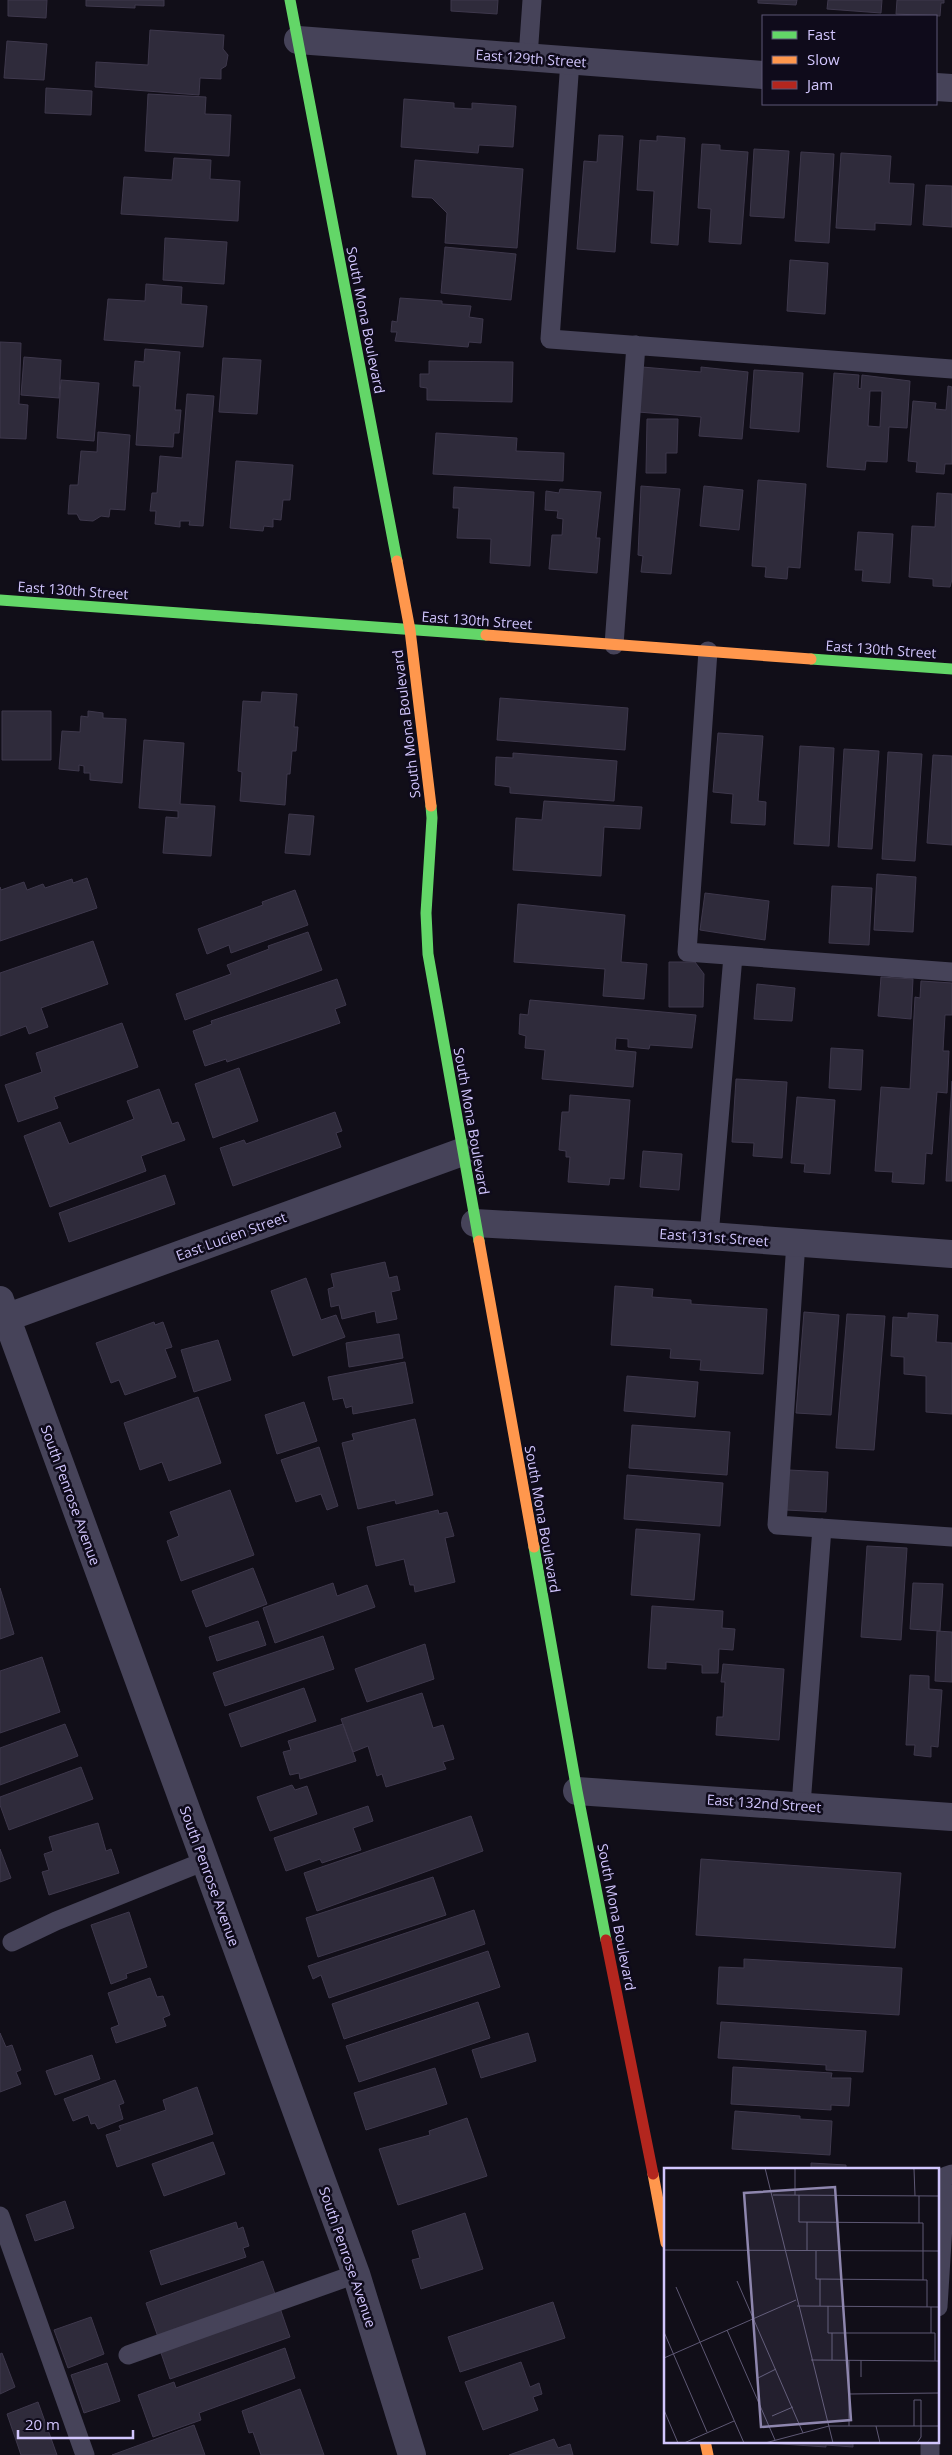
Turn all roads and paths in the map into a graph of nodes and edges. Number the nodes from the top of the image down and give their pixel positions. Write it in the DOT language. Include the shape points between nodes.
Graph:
graph roads {
  1 [pos="290,0"];
  2 [pos="532,0"];
  3 [pos="298,40"];
  4 [pos="528,57"];
  5 [pos="570,61"];
  6 [pos="762,75"];
  7 [pos="937,87"];
  8 [pos="952,88"];
  9 [pos="636,345"];
  10 [pos="952,368"];
  11 [pos="0,600"];
  12 [pos="410,630"];
  13 [pos="614,645"];
  14 [pos="708,652"];
  15 [pos="952,669"];
  16 [pos="733,956"];
  17 [pos="952,972"];
  18 [pos="462,1152"];
  19 [pos="475,1223"];
  20 [pos="709,1236"];
  21 [pos="796,1242"];
  22 [pos="952,1254"];
  23 [pos="2,1312"];
  24 [pos="822,1528"];
  25 [pos="952,1537"];
  26 [pos="577,1791"];
  27 [pos="801,1805"];
  28 [pos="952,1817"];
  29 [pos="205,1861"];
  30 [pos="12,1942"];
  31 [pos="952,2174"];
  32 [pos="0,2216"];
  33 [pos="664,2233"];
  34 [pos="356,2274"];
  35 [pos="940,2274"];
  36 [pos="128,2355"];
  37 [pos="705,2442"];
  38 [pos="930,2442"];
  39 [pos="85,2455"];
  40 [pos="412,2455"];
  41 [pos="708,2455"];
  42 [pos="930,2455"];
  1 -- 3 [label="street, South Mona Boulevard"];
  2 -- 4 [label="lane"];
  3 -- 4 [label="street, East 129th Street"];
  3 -- 12 [label="street, South Mona Boulevard"];
  4 -- 5 [label="street, East 129th Street"];
  5 -- 6 [label="street, East 129th Street"];
  5 -- 9 [label="lane" via="550,339"];
  7 -- 8 [label="street"];
  9 -- 10 [label="lane"];
  9 -- 13 [label="lane"];
  11 -- 12 [label="street, East 130th Street"];
  12 -- 13 [label="street, East 130th Street"];
  12 -- 18 [label="street, South Mona Boulevard" via="432,818 426,913 428,954"];
  13 -- 14 [label="street, East 130th Street"];
  14 -- 15 [label="street, East 130th Street"];
  14 -- 16 [label="lane" via="687,952"];
  16 -- 17 [label="lane"];
  16 -- 20 [label="lane"];
  18 -- 19 [label="street, South Mona Boulevard"];
  18 -- 23 [label="street, East Lucien Street"];
  19 -- 20 [label="street, East 131st Street"];
  19 -- 26 [label="street, South Mona Boulevard"];
  20 -- 21 [label="street, East 131st Street"];
  21 -- 22 [label="street, East 131st Street"];
  21 -- 24 [label="lane" via="777,1525"];
  23 -- 29 [label="street, South Penrose Avenue"];
  24 -- 25 [label="lane"];
  24 -- 27 [label="lane"];
  26 -- 27 [label="street, East 132nd Street"];
  26 -- 33 [label="street, South Mona Boulevard"];
  27 -- 28 [label="street, East 132nd Street"];
  29 -- 30 [label="lane"];
  29 -- 34 [label="street, South Penrose Avenue"];
  31 -- 35 [label="lane" via="946,2176"];
  32 -- 39 [label="lane"];
  34 -- 36 [label="lane"];
  34 -- 40 [label="street, South Penrose Avenue"];
  37 -- 41 [label="street"];
  38 -- 42 [label="lane"];
}
